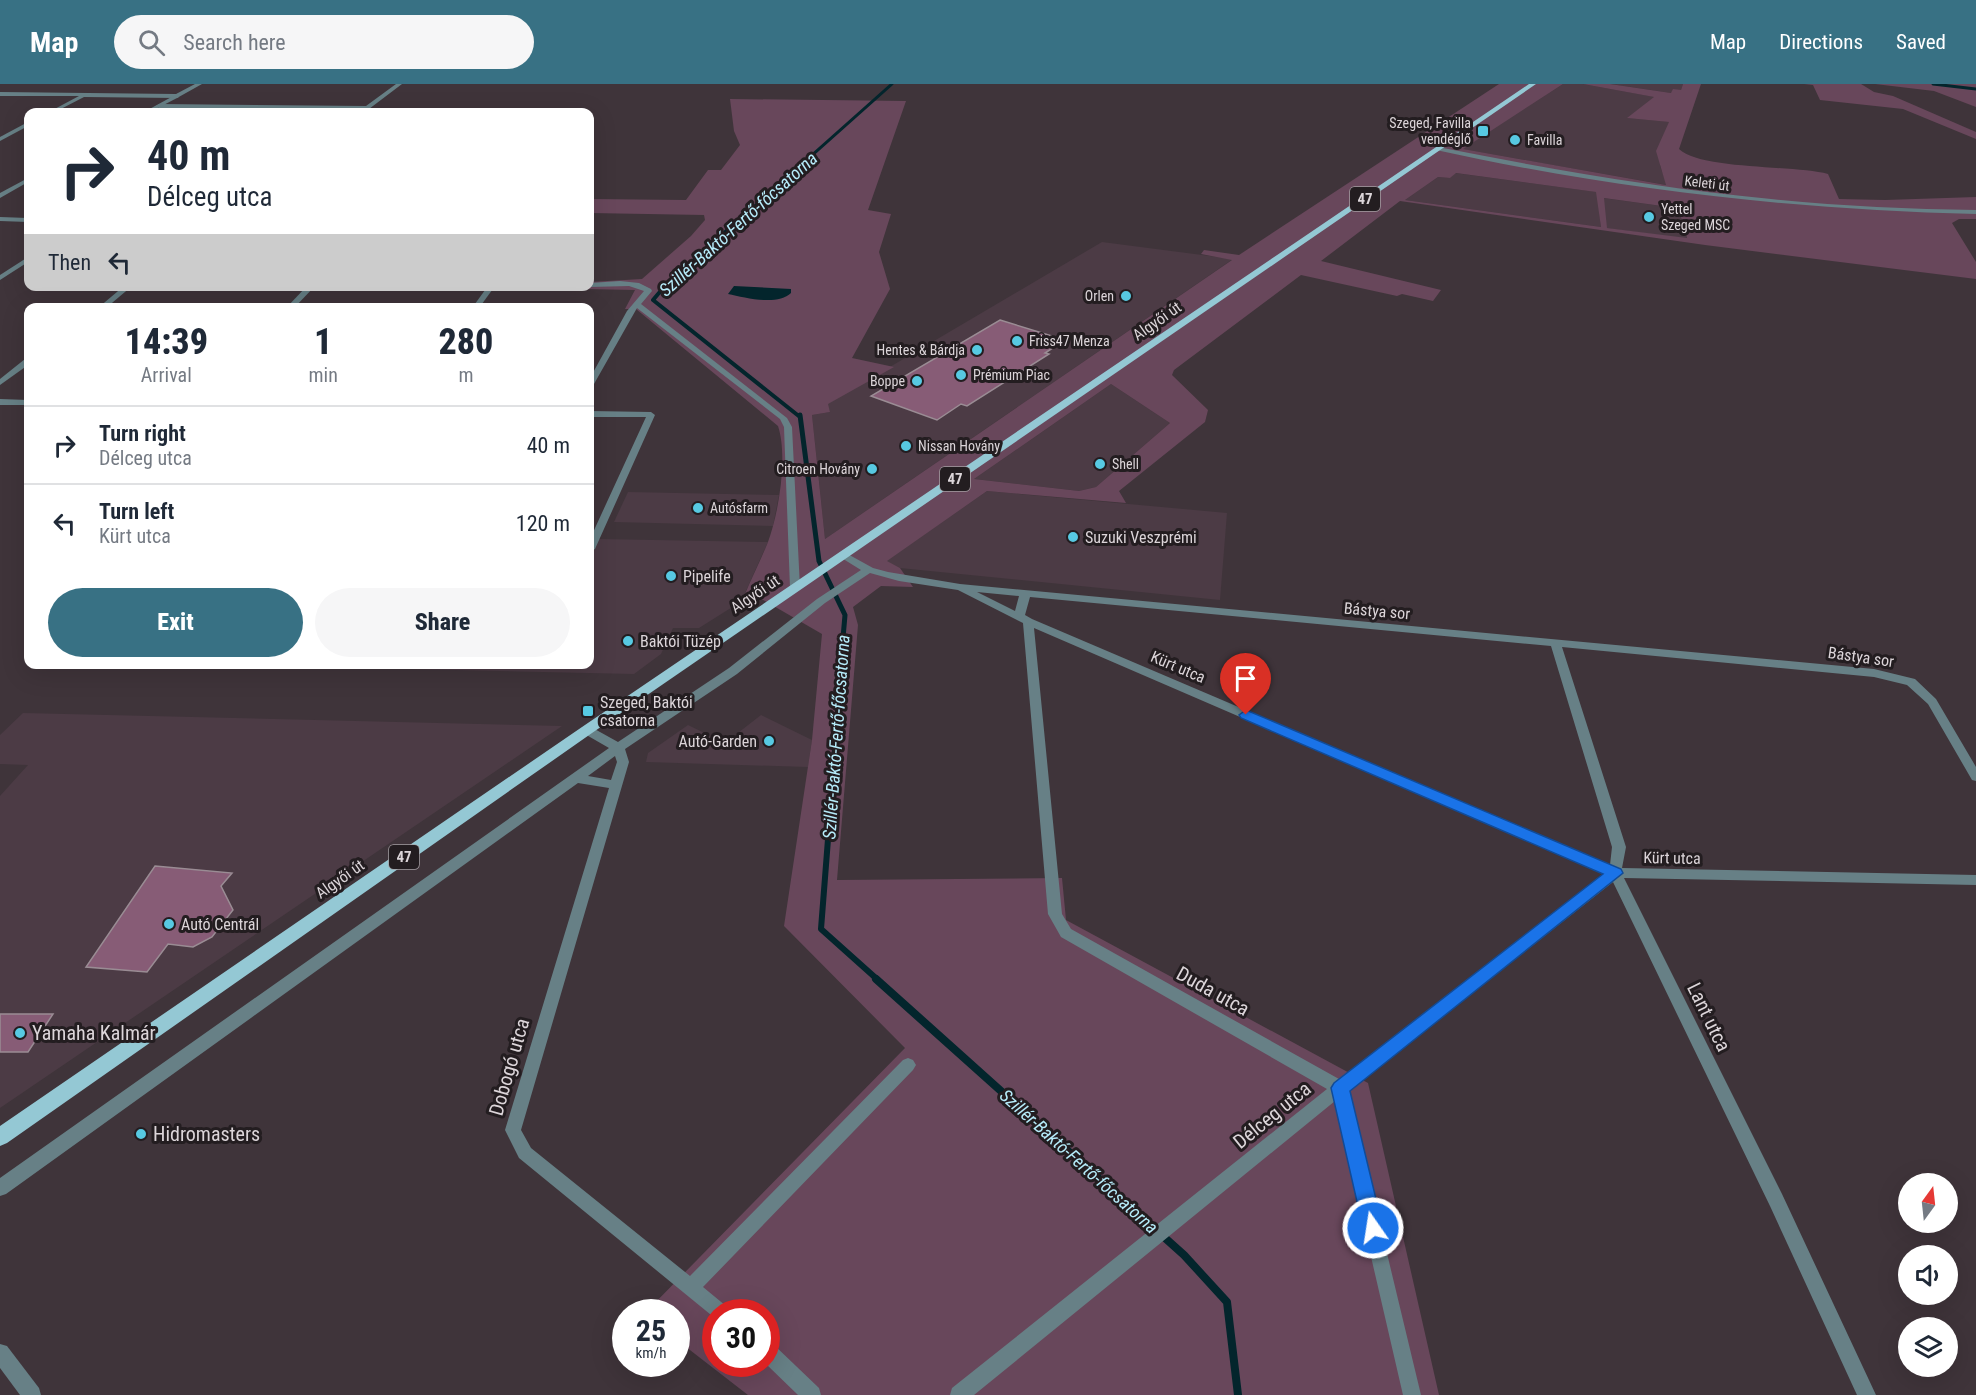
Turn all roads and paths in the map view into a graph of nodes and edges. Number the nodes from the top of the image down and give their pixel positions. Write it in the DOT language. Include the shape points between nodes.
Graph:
graph roads {
  1 [pos="199,84"];
  2 [pos="399,84"];
  3 [pos="1533,84"];
  4 [pos="0,94"];
  5 [pos="86,95"];
  6 [pos="177,96"];
  7 [pos="159,106"];
  8 [pos="261,107"];
  9 [pos="60,108"];
  10 [pos="155,108"];
  11 [pos="295,108"];
  12 [pos="367,108"];
  13 [pos="24,126"];
  14 [pos="0,139"];
  15 [pos="1438,149"];
  16 [pos="24,182"];
  17 [pos="0,196"];
  18 [pos="1976,212"];
  19 [pos="0,219"];
  20 [pos="24,220"];
  21 [pos="24,262"];
  22 [pos="0,278"];
  23 [pos="594,285"];
  24 [pos="123,291"];
  25 [pos="307,291"];
  26 [pos="488,291"];
  27 [pos="107,303"];
  28 [pos="295,303"];
  29 [pos="479,303"];
  30 [pos="637,304"];
  31 [pos="24,364"];
  32 [pos="594,377"];
  33 [pos="0,383"];
  34 [pos="0,402"];
  35 [pos="24,403"];
  36 [pos="594,414"];
  37 [pos="594,540"];
  38 [pos="841,556"];
  39 [pos="868,569"];
  40 [pos="802,583"];
  41 [pos="960,587"];
  42 [pos="1026,594"];
  43 [pos="1024,619"];
  44 [pos="1556,644"];
  45 [pos="587,730"];
  46 [pos="618,748"];
  47 [pos="1976,777"];
  48 [pos="577,778"];
  49 [pos="615,785"];
  50 [pos="1615,873"];
  51 [pos="1976,880"];
  52 [pos="908,1065"];
  53 [pos="1340,1088"];
  54 [pos="0,1137"];
  55 [pos="0,1188"];
  56 [pos="690,1288"];
  57 [pos="704,1299"];
  58 [pos="0,1353"];
  59 [pos="780,1364"];
  60 [pos="32,1395"];
  61 [pos="812,1395"];
  62 [pos="959,1395"];
  63 [pos="1412,1395"];
  64 [pos="1867,1395"];
  1 -- 6 [label="street"];
  2 -- 12 [label="street"];
  3 -- 15 [label="main road, Algyői út / 47"];
  4 -- 5 [label="street"];
  5 -- 6 [label="street"];
  5 -- 9 [label="street"];
  6 -- 7 [label="street"];
  7 -- 8 [label="street"];
  7 -- 10 [label="street"];
  8 -- 11 [label="street"];
  13 -- 14 [label="street"];
  15 -- 18 [label="street, Keleti út" via="1710,196 1851,208"];
  15 -- 38 [label="main road, Algyői út / 47"];
  16 -- 17 [label="street"];
  19 -- 20 [label="street"];
  21 -- 22 [label="street"];
  23 -- 30 [label="street" via="644,286 648,291"];
  24 -- 27 [label="street"];
  25 -- 28 [label="street"];
  26 -- 29 [label="street"];
  30 -- 32 [label="street"];
  30 -- 40 [label="street" via="783,418 788,427"];
  31 -- 33 [label="street"];
  34 -- 35 [label="street"];
  36 -- 37 [label="street" via="651,415"];
  38 -- 39 [label="street, Bástya sor"];
  38 -- 40 [label="main road, Algyői út / 47"];
  39 -- 41 [label="street, Bástya sor"];
  39 -- 46 [label="street" via="733,671"];
  40 -- 45 [label="main road, Algyői út / 47"];
  41 -- 42 [label="street, Bástya sor"];
  41 -- 43 [label="street, Kürt utca"];
  42 -- 43 [label="street, Duda utca"];
  42 -- 44 [label="street, Bástya sor"];
  43 -- 50 [label="street, Kürt utca"];
  43 -- 53 [label="street, Duda utca" via="1055,914 1066,933"];
  44 -- 47 [label="street, Bástya sor" via="1874,673 1911,682 1932,702"];
  44 -- 50 [label="street" via="1619,847"];
  45 -- 46 [label="street"];
  45 -- 54 [label="main road, Algyői út / 47"];
  46 -- 48 [label="street"];
  46 -- 49 [label="street, Dobogó utca" via="623,762"];
  48 -- 49 [label="street"];
  48 -- 55 [label="street"];
  49 -- 56 [label="street, Dobogó utca" via="513,1130 525,1153"];
  50 -- 51 [label="street, Kürt utca"];
  50 -- 53 [label="street, Délceg utca"];
  50 -- 64 [label="street, Lant utca"];
  52 -- 56 [label="street"];
  53 -- 62 [label="street, Délceg utca"];
  53 -- 63 [label="street"];
  56 -- 57 [label="street, Dobogó utca"];
  58 -- 60 [label="street"];
  59 -- 61 [label="street"];
}
